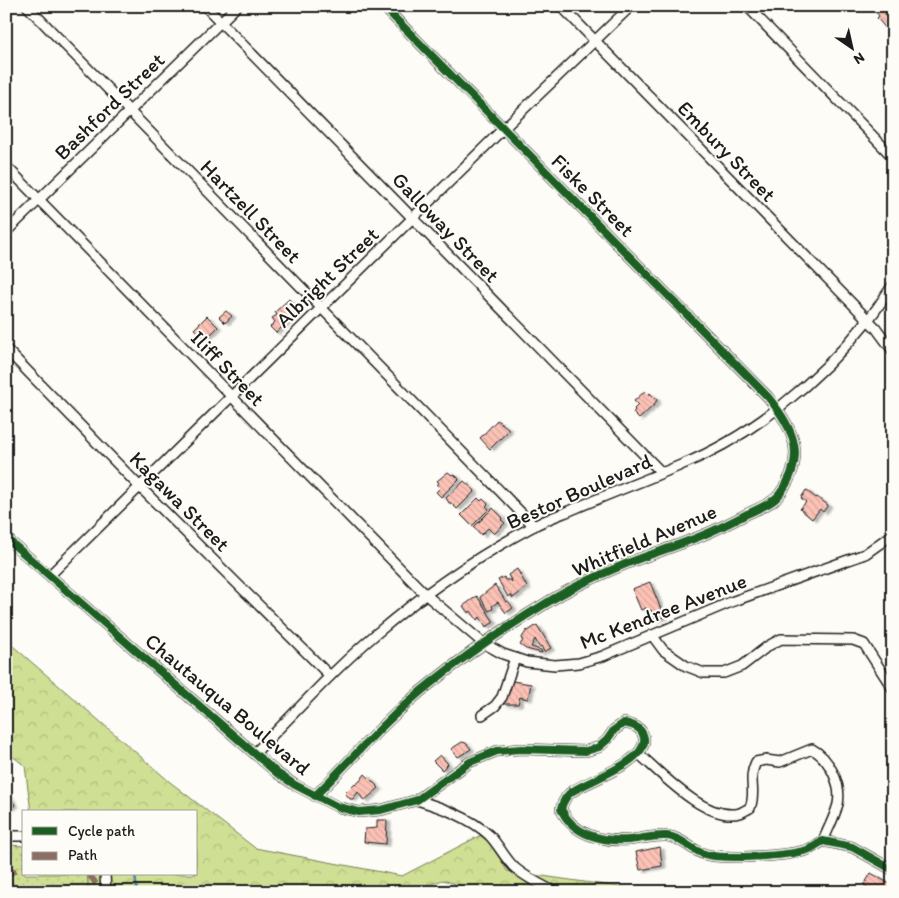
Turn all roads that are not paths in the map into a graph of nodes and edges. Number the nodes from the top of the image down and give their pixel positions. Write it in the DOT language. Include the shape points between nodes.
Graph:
graph roads {
  1 [pos="27,6"];
  2 [pos="204,6"];
  3 [pos="237,6"];
  4 [pos="383,6"];
  5 [pos="561,6"];
  6 [pos="630,6"];
  7 [pos="747,6"];
  8 [pos="221,23"];
  9 [pos="595,41"];
  10 [pos="129,111"];
  11 [pos="503,129"];
  12 [pos="893,158"];
  13 [pos="6,166"];
  14 [pos="38,200"];
  15 [pos="413,218"];
  16 [pos="6,232"];
  17 [pos="893,285"];
  18 [pos="322,307"];
  19 [pos="868,320"];
  20 [pos="6,349"];
  21 [pos="893,351"];
  22 [pos="231,396"];
  23 [pos="777,408"];
  24 [pos="661,472"];
  25 [pos="140,486"];
  26 [pos="534,526"];
  27 [pos="893,534"];
  28 [pos="6,538"];
  29 [pos="50,575"];
  30 [pos="425,594"];
  31 [pos="652,634"];
  32 [pos="483,643"];
  33 [pos="515,658"];
  34 [pos="330,676"];
  35 [pos="893,689"];
  36 [pos="482,715"];
  37 [pos="255,753"];
  38 [pos="639,754"];
  39 [pos="315,796"];
  40 [pos="417,800"];
  41 [pos="6,836"];
  42 [pos="22,836"];
  43 [pos="824,841"];
  44 [pos="893,870"];
  45 [pos="105,876"];
  46 [pos="106,892"];
  47 [pos="555,892"];
  1 -- 10 [label="street, Hartzell Street"];
  2 -- 8 [label="street, Galloway Street"];
  3 -- 8 [label="street, Bashford Street"];
  4 -- 11 [label="street, Fiske Street"];
  5 -- 9 [label="street, Embury Street"];
  6 -- 9 [label="street, Albright Street"];
  7 -- 12 [label="street"];
  8 -- 10 [label="street, Bashford Street"];
  8 -- 15 [label="street, Galloway Street"];
  9 -- 11 [label="street, Albright Street"];
  9 -- 19 [label="street, Embury Street"];
  10 -- 14 [label="street, Bashford Street"];
  10 -- 18 [label="street, Hartzell Street"];
  11 -- 15 [label="street, Albright Street"];
  11 -- 23 [label="street, Fiske Street"];
  13 -- 14 [label="street, Iliff Street"];
  14 -- 16 [label="street, Bashford Street"];
  14 -- 22 [label="street, Iliff Street"];
  15 -- 18 [label="street, Albright Street"];
  15 -- 24 [label="street, Galloway Street"];
  17 -- 19 [label="street, Bestor Boulevard"];
  18 -- 22 [label="street, Albright Street"];
  18 -- 26 [label="street, Hartzell Street"];
  19 -- 21 [label="street"];
  19 -- 23 [label="street, Bestor Boulevard" via="824,369"];
  20 -- 25 [label="street, Kagawa Street"];
  22 -- 25 [label="street, Albright Street"];
  22 -- 30 [label="street, Iliff Street"];
  23 -- 24 [label="street, Bestor Boulevard" via="712,451"];
  23 -- 32 [label="street, Whitfield Avenue" via="792,432 796,464 790,480 777,497 730,523 628,563 554,598"];
  24 -- 26 [label="street, Bestor Boulevard"];
  25 -- 29 [label="street, Albright Street"];
  25 -- 34 [label="street, Kagawa Street"];
  26 -- 30 [label="street, Bestor Boulevard"];
  27 -- 31 [label="street, Mc Kendree Avenue" via="865,554"];
  28 -- 29 [label="street, Chautauqua Boulevard"];
  29 -- 37 [label="street, Chautauqua Boulevard"];
  30 -- 32 [label="street, Mc Kendree Avenue"];
  30 -- 34 [label="street, Bestor Boulevard"];
  31 -- 33 [label="street, Mc Kendree Avenue" via="579,663 555,665"];
  31 -- 35 [label="street" via="663,650 686,666 704,673 724,673 742,666 781,639 853,640 864,644"];
  32 -- 33 [label="street, Mc Kendree Avenue"];
  32 -- 39 [label="street, Whitfield Avenue" via="398,712"];
  33 -- 36 [label="street" via="502,697"];
  34 -- 37 [label="street, Bestor Boulevard"];
  37 -- 39 [label="street, Chautauqua Boulevard" via="277,773"];
  38 -- 40 [label="street, Chautauqua Boulevard" via="644,747 642,732 624,724 599,747 586,751 521,748 497,751 470,762"];
  38 -- 43 [label="street" via="687,797 726,814 750,808 754,798 751,771 756,762 780,762 812,749 827,762 838,788 838,803"];
  38 -- 43 [label="street" via="572,791 564,799 561,809 565,819 579,831 593,837 630,840 668,836 694,851 712,856 783,854 806,850"];
  39 -- 40 [label="street, Chautauqua Boulevard" via="359,812 382,810"];
  40 -- 47 [label="street" via="467,819 489,836 514,867"];
  41 -- 42 [label="street"];
  43 -- 44 [label="street" via="852,847"];
  45 -- 46 [label="street"];
}
